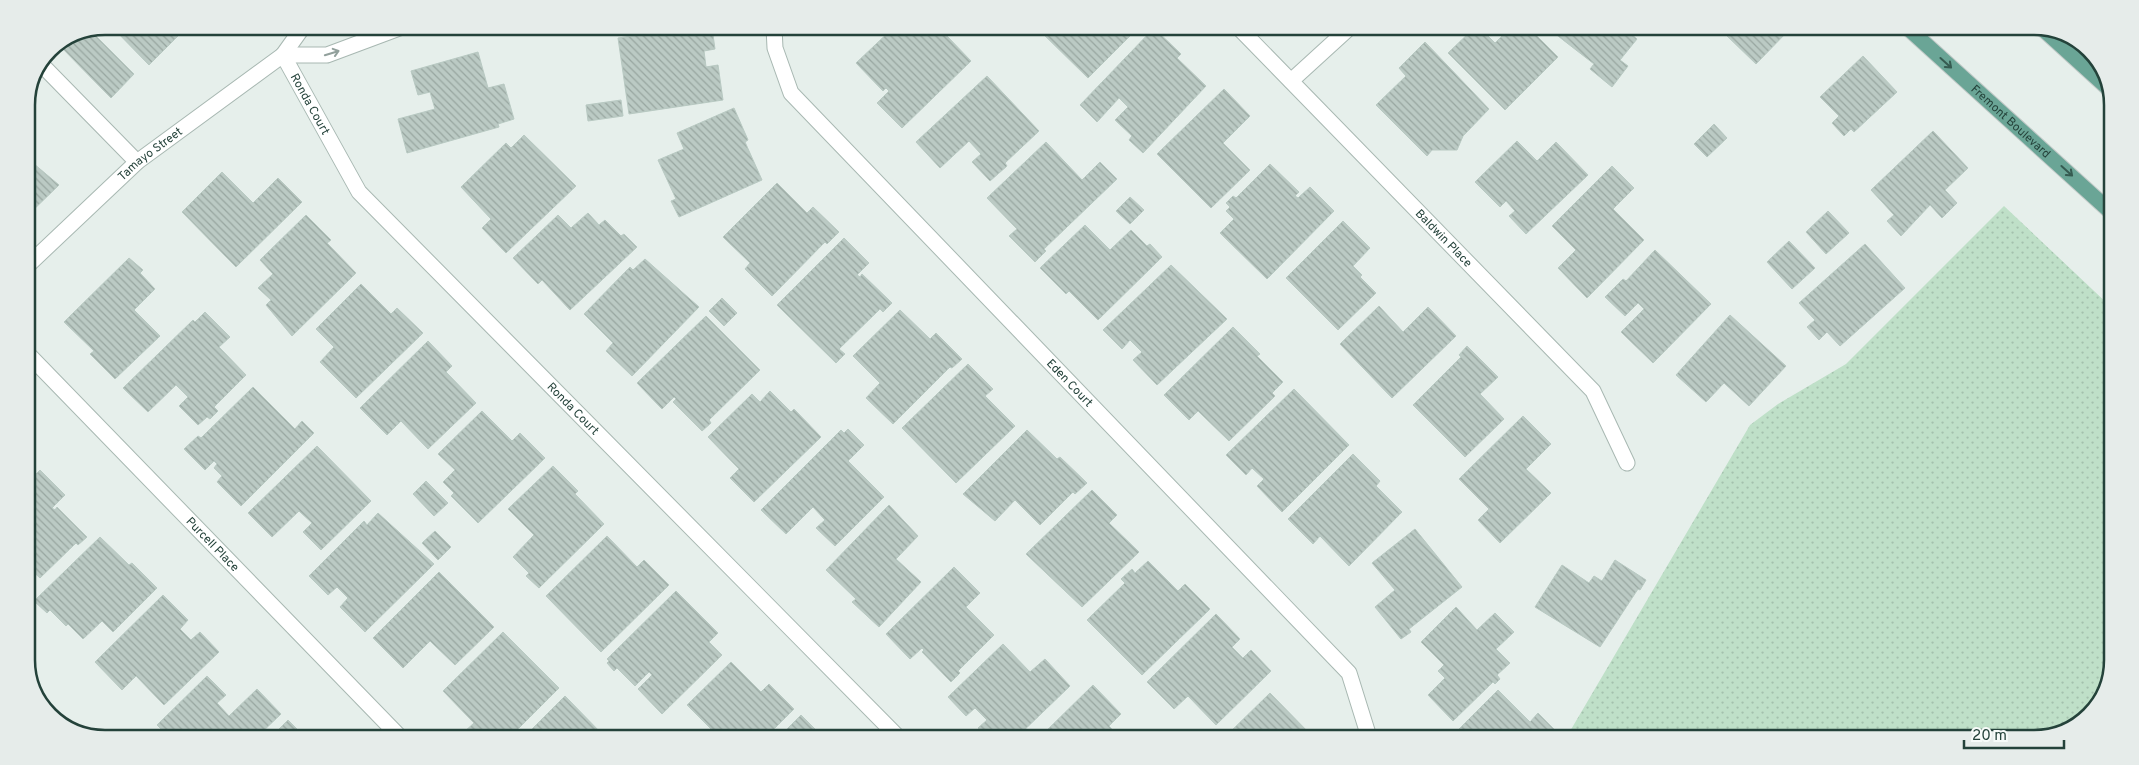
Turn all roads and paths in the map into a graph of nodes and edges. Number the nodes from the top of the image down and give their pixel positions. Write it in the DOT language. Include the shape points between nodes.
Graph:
graph roads {
  1 [pos="298,35"];
  2 [pos="381,35"];
  3 [pos="774,35"];
  4 [pos="1246,35"];
  5 [pos="1341,35"];
  6 [pos="1916,35"];
  7 [pos="2053,38"];
  8 [pos="284,55"];
  9 [pos="45,69"];
  10 [pos="2099,80"];
  11 [pos="1291,81"];
  12 [pos="137,162"];
  13 [pos="2104,206"];
  14 [pos="35,258"];
  15 [pos="35,361"];
  16 [pos="1626,463"];
  17 [pos="393,730"];
  18 [pos="891,730"];
  19 [pos="1367,730"];
  1 -- 8 [label="street, Tamayo Street"];
  8 -- 2 [label="street, one-way" via="327,55"];
  3 -- 19 [label="street, Eden Court" via="775,48 791,93 1349,673"];
  4 -- 11 [label="street, Baldwin Place"];
  5 -- 11 [label="street"];
  6 -- 13 [label="main road, Fremont Boulevard, one-way"];
  7 -- 10 [label="main road"];
  8 -- 12 [label="street, Tamayo Street"];
  8 -- 18 [label="street, Ronda Court" via="359,192"];
  9 -- 12 [label="street"];
  11 -- 16 [label="street, Baldwin Place" via="1593,391"];
  12 -- 14 [label="street, Tamayo Street"];
  15 -- 17 [label="street, Purcell Place"];
}
